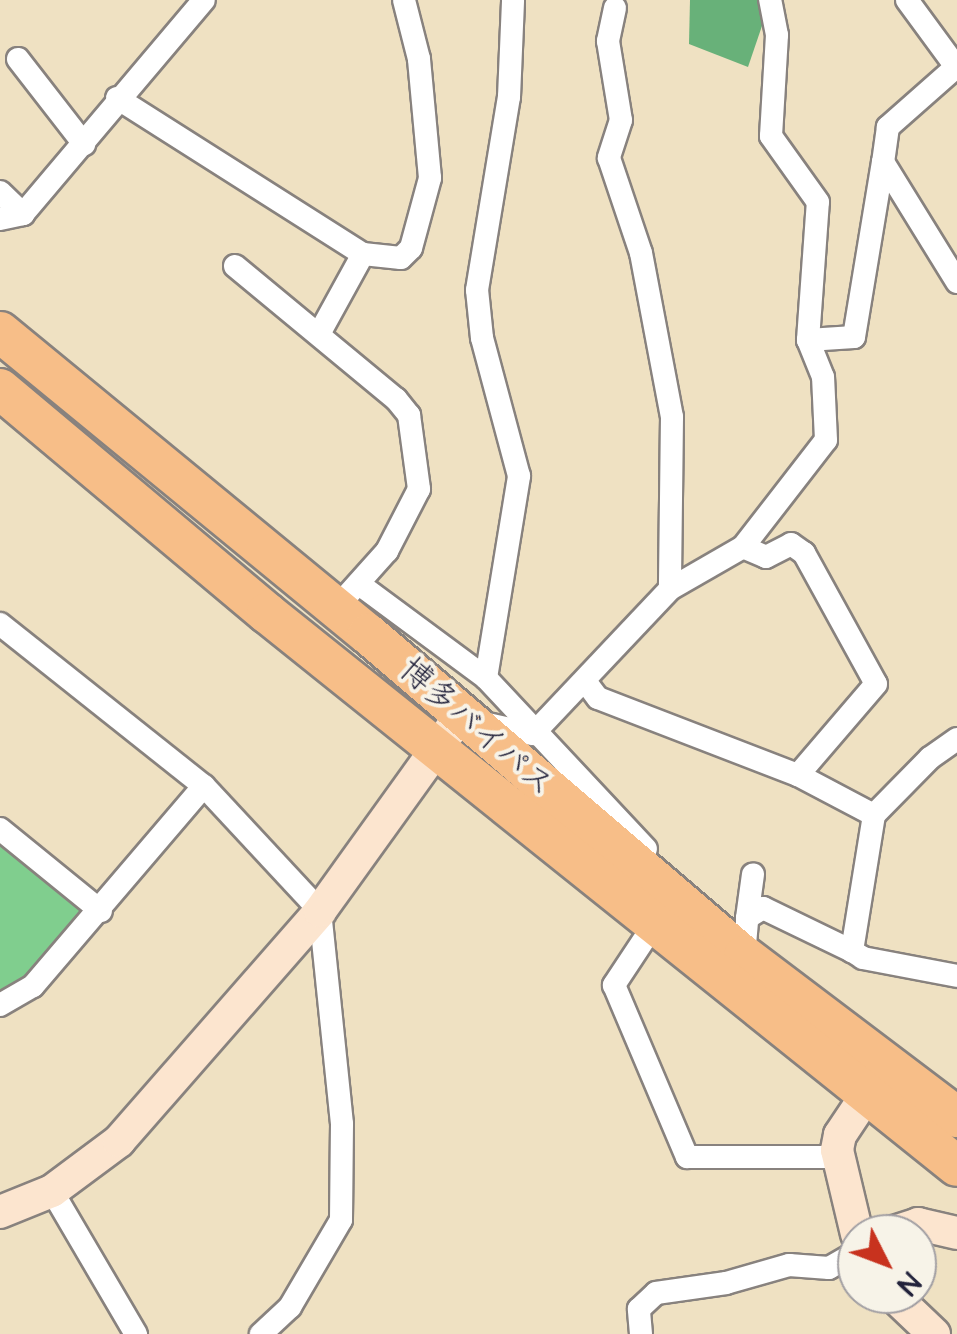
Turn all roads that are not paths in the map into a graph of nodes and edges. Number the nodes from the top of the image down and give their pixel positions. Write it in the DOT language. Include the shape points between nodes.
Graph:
graph roads {
  1 [pos="204,0"];
  2 [pos="404,0"];
  3 [pos="513,0"];
  4 [pos="770,0"];
  5 [pos="907,0"];
  6 [pos="615,8"];
  7 [pos="18,59"];
  8 [pos="957,67"];
  9 [pos="117,98"];
  10 [pos="84,144"];
  11 [pos="883,162"];
  12 [pos="0,192"];
  13 [pos="12,217"];
  14 [pos="363,254"];
  15 [pos="235,266"];
  16 [pos="957,282"];
  17 [pos="0,332"];
  18 [pos="319,334"];
  19 [pos="808,340"];
  20 [pos="0,388"];
  21 [pos="743,546"];
  22 [pos="670,589"];
  23 [pos="348,596"];
  24 [pos="0,624"];
  25 [pos="486,678"];
  26 [pos="585,680"];
  27 [pos="461,714"];
  28 [pos="534,734"];
  29 [pos="957,738"];
  30 [pos="436,749"];
  31 [pos="798,775"];
  32 [pos="204,786"];
  33 [pos="874,816"];
  34 [pos="0,829"];
  35 [pos="666,870"];
  36 [pos="753,874"];
  37 [pos="320,911"];
  38 [pos="101,912"];
  39 [pos="654,926"];
  40 [pos="745,937"];
  41 [pos="852,951"];
  42 [pos="957,976"];
  43 [pos="0,1005"];
  44 [pos="866,1096"];
  45 [pos="957,1116"];
  46 [pos="839,1157"];
  47 [pos="957,1166"];
  48 [pos="52,1190"];
  49 [pos="0,1212"];
  50 [pos="852,1214"];
  51 [pos="837,1263"];
  52 [pos="913,1314"];
  53 [pos="136,1334"];
  54 [pos="261,1334"];
  55 [pos="641,1334"];
  56 [pos="934,1334"];
  1 -- 9 [label="street"];
  2 -- 14 [label="street" via="419,59 430,178 411,248 401,258"];
  3 -- 25 [label="street" via="509,97 476,290 519,476"];
  4 -- 19 [label="street" via="777,35 771,136 818,202"];
  5 -- 8 [label="street"];
  6 -- 22 [label="street" via="608,40 621,120 608,158 641,253 672,417"];
  7 -- 10 [label="street"];
  8 -- 11 [label="street" via="888,127"];
  9 -- 10 [label="street"];
  9 -- 14 [label="street"];
  10 -- 13 [label="street"];
  11 -- 16 [label="street"];
  11 -- 19 [label="street" via="854,337"];
  12 -- 13 [label="street"];
  14 -- 18 [label="street"];
  15 -- 18 [label="street"];
  17 -- 23 [label="highway, 博多バイパス"];
  18 -- 23 [label="street" via="409,415 419,488 387,551"];
  19 -- 21 [label="street" via="823,378 826,440"];
  20 -- 30 [label="highway, 博多バイパス"];
  21 -- 22 [label="street"];
  21 -- 31 [label="street" via="766,556 790,544 804,554 876,684"];
  22 -- 26 [label="street"];
  23 -- 25 [label="street"];
  23 -- 27 [label="highway, 博多バイパス"];
  24 -- 32 [label="street"];
  25 -- 28 [label="street"];
  26 -- 28 [label="street"];
  26 -- 31 [label="street" via="598,698"];
  27 -- 28 [label="street"];
  27 -- 30 [label="street"];
  27 -- 40 [label="highway, 博多バイパス"];
  28 -- 35 [label="street"];
  29 -- 33 [label="street"];
  30 -- 37 [label="street"];
  30 -- 39 [label="highway, 博多バイパス"];
  31 -- 33 [label="street"];
  32 -- 37 [label="street"];
  32 -- 38 [label="street"];
  33 -- 41 [label="street"];
  34 -- 38 [label="street"];
  36 -- 40 [label="street"];
  37 -- 48 [label="street" via="119,1141"];
  37 -- 54 [label="street" via="342,1124 342,1220 290,1307"];
  38 -- 43 [label="street" via="33,986"];
  39 -- 44 [label="highway, 博多バイパス"];
  39 -- 46 [label="street" via="614,985 687,1156"];
  40 -- 41 [label="street" via="763,908"];
  40 -- 45 [label="highway, 博多バイパス"];
  41 -- 42 [label="street"];
  44 -- 46 [label="street" via="840,1135"];
  44 -- 47 [label="highway, 博多バイパス"];
  46 -- 50 [label="street"];
  48 -- 49 [label="street"];
  48 -- 53 [label="street"];
  51 -- 55 [label="street" via="789,1265 726,1284 656,1294 638,1309"];
  52 -- 56 [label="street"];
}
